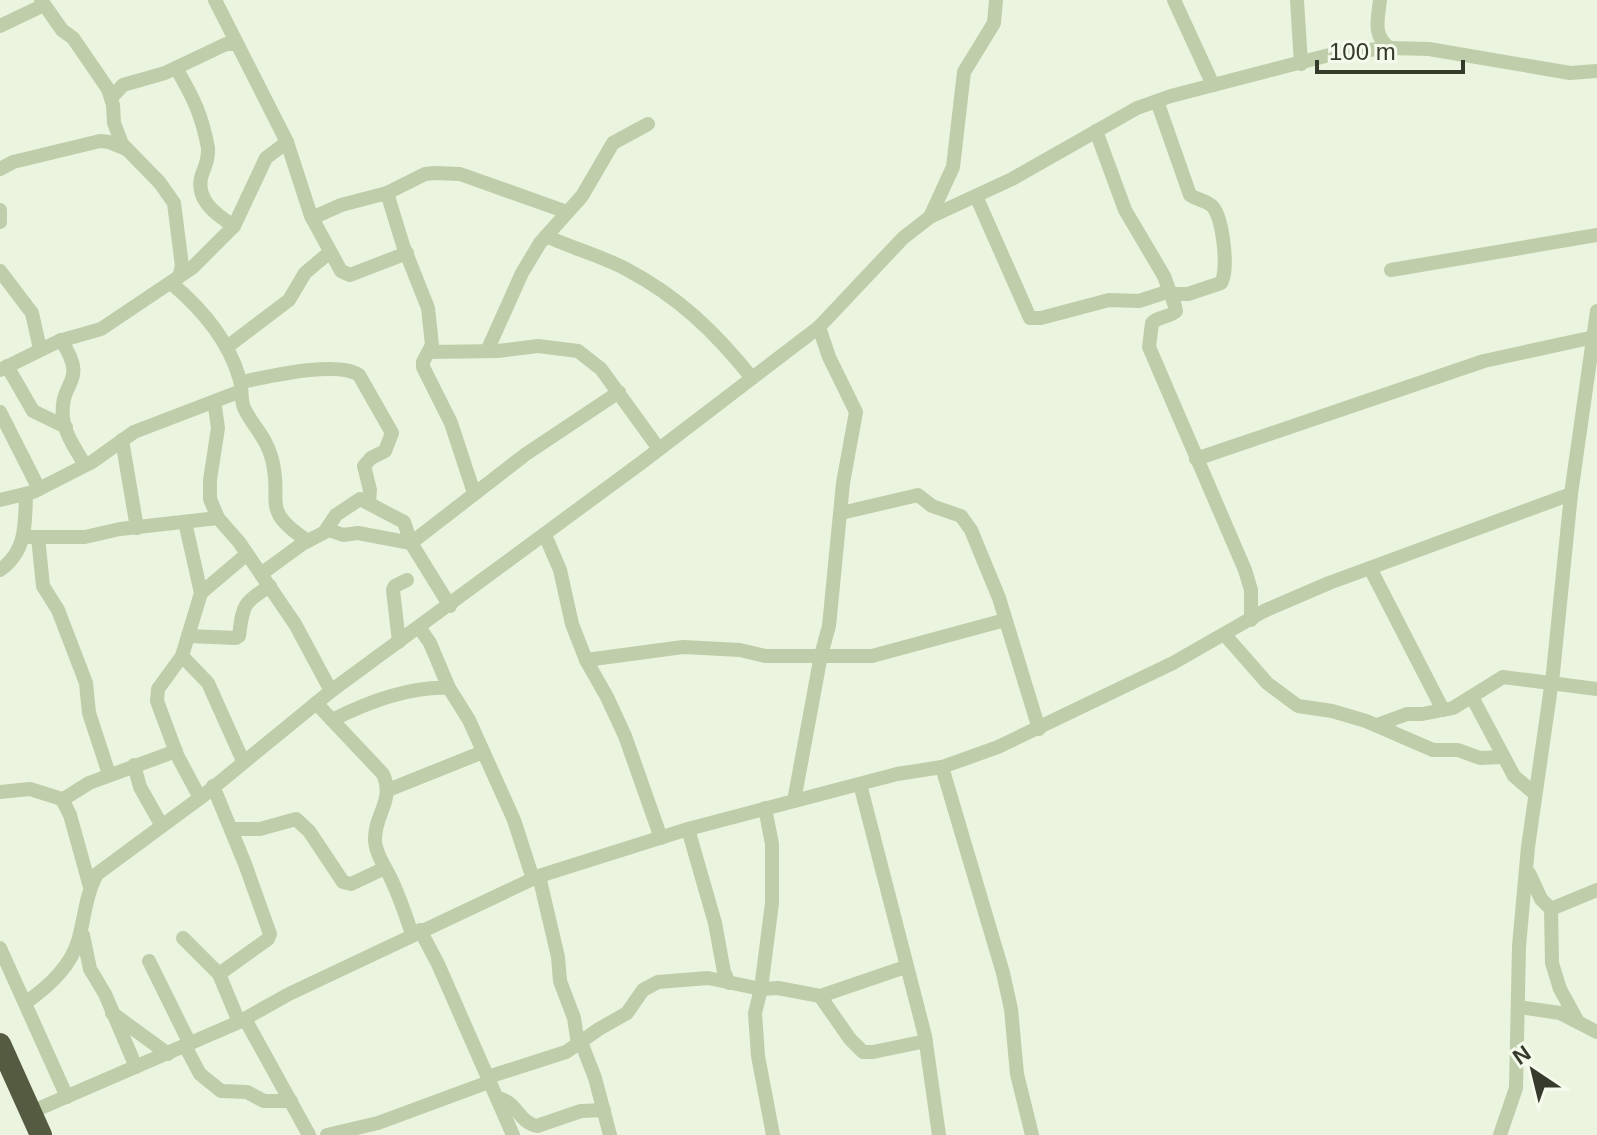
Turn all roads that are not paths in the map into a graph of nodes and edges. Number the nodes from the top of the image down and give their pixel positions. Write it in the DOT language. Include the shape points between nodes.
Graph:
graph roads {
  1 [pos="215,0"];
  2 [pos="996,0"];
  3 [pos="1174,0"];
  4 [pos="1297,0"];
  5 [pos="1380,0"];
  6 [pos="43,2"];
  7 [pos="0,26"];
  8 [pos="237,44"];
  9 [pos="1390,48"];
  10 [pos="1301,64"];
  11 [pos="176,68"];
  12 [pos="1597,71"];
  13 [pos="1213,85"];
  14 [pos="111,98"];
  15 [pos="1157,101"];
  16 [pos="648,124"];
  17 [pos="1096,131"];
  18 [pos="287,142"];
  19 [pos="126,149"];
  20 [pos="0,169"];
  21 [pos="387,193"];
  22 [pos="976,196"];
  23 [pos="0,210"];
  24 [pos="567,212"];
  25 [pos="930,217"];
  26 [pos="312,218"];
  27 [pos="0,222"];
  28 [pos="234,226"];
  29 [pos="1597,235"];
  30 [pos="546,236"];
  31 [pos="330,252"];
  32 [pos="407,253"];
  33 [pos="1391,270"];
  34 [pos="0,271"];
  35 [pos="175,280"];
  36 [pos="1171,292"];
  37 [pos="1597,311"];
  38 [pos="819,327"];
  39 [pos="61,340"];
  40 [pos="1595,344"];
  41 [pos="227,347"];
  42 [pos="40,349"];
  43 [pos="487,351"];
  44 [pos="429,352"];
  45 [pos="4,368"];
  46 [pos="752,378"];
  47 [pos="241,387"];
  48 [pos="619,392"];
  49 [pos="212,405"];
  50 [pos="245,409"];
  51 [pos="0,412"];
  52 [pos="1597,412"];
  53 [pos="1583,421"];
  54 [pos="66,427"];
  55 [pos="122,440"];
  56 [pos="659,449"];
  57 [pos="1196,459"];
  58 [pos="85,465"];
  59 [pos="32,491"];
  60 [pos="474,493"];
  61 [pos="1571,494"];
  62 [pos="0,500"];
  63 [pos="369,502"];
  64 [pos="841,513"];
  65 [pos="218,518"];
  66 [pos="185,522"];
  67 [pos="137,528"];
  68 [pos="326,530"];
  69 [pos="545,535"];
  70 [pos="31,537"];
  71 [pos="308,541"];
  72 [pos="411,543"];
  73 [pos="247,554"];
  74 [pos="42,560"];
  75 [pos="5,566"];
  76 [pos="1370,568"];
  77 [pos="265,580"];
  78 [pos="407,580"];
  79 [pos="201,593"];
  80 [pos="450,606"];
  81 [pos="1005,620"];
  82 [pos="1251,620"];
  83 [pos="419,627"];
  84 [pos="1225,635"];
  85 [pos="188,636"];
  86 [pos="399,642"];
  87 [pos="821,655"];
  88 [pos="182,656"];
  89 [pos="586,660"];
  90 [pos="1551,685"];
  91 [pos="449,688"];
  92 [pos="1597,689"];
  93 [pos="331,691"];
  94 [pos="1472,697"];
  95 [pos="316,703"];
  96 [pos="1443,710"];
  97 [pos="332,720"];
  98 [pos="1377,725"];
  99 [pos="1039,729"];
  100 [pos="176,751"];
  101 [pos="483,752"];
  102 [pos="1503,757"];
  103 [pos="243,761"];
  104 [pos="134,765"];
  105 [pos="942,767"];
  106 [pos="109,774"];
  107 [pos="860,784"];
  108 [pos="213,786"];
  109 [pos="388,790"];
  110 [pos="0,792"];
  111 [pos="1535,794"];
  112 [pos="200,798"];
  113 [pos="62,800"];
  114 [pos="794,801"];
  115 [pos="765,808"];
  116 [pos="162,826"];
  117 [pos="231,829"];
  118 [pos="688,829"];
  119 [pos="661,838"];
  120 [pos="1526,867"];
  121 [pos="385,868"];
  122 [pos="536,877"];
  123 [pos="90,887"];
  124 [pos="1597,890"];
  125 [pos="1551,909"];
  126 [pos="82,926"];
  127 [pos="416,932"];
  128 [pos="183,938"];
  129 [pos="0,948"];
  130 [pos="149,961"];
  131 [pos="905,967"];
  132 [pos="219,974"];
  133 [pos="729,983"];
  134 [pos="761,989"];
  135 [pos="820,996"];
  136 [pos="25,1003"];
  137 [pos="1519,1007"];
  138 [pos="112,1013"];
  139 [pos="1577,1020"];
  140 [pos="242,1021"];
  141 [pos="1597,1032"];
  142 [pos="926,1041"];
  143 [pos="580,1043"];
  144 [pos="0,1044"];
  145 [pos="188,1045"];
  146 [pos="168,1054"];
  147 [pos="136,1067"];
  148 [pos="489,1080"];
  149 [pos="67,1097"];
  150 [pos="497,1098"];
  151 [pos="291,1101"];
  152 [pos="604,1110"];
  153 [pos="31,1112"];
  154 [pos="331,1134"];
  155 [pos="41,1135"];
  156 [pos="309,1135"];
  157 [pos="513,1135"];
  158 [pos="610,1135"];
  159 [pos="773,1135"];
  160 [pos="939,1135"];
  161 [pos="1032,1135"];
  162 [pos="1500,1135"];
  1 -- 8 [label="street"];
  2 -- 25 [label="street" via="994,23 964,72 953,167"];
  3 -- 13 [label="street"];
  4 -- 10 [label="street"];
  5 -- 9 [label="street" via="1378,34"];
  6 -- 7 [label="street"];
  6 -- 14 [label="street" via="99,74"];
  8 -- 11 [label="street" via="228,43"];
  8 -- 18 [label="street"];
  9 -- 10 [label="street" via="1337,53"];
  9 -- 12 [label="street" via="1481,56 1570,73"];
  10 -- 13 [label="street"];
  11 -- 14 [label="street" via="123,85"];
  11 -- 28 [label="street" via="203,122 208,153 201,179 205,199"];
  13 -- 15 [label="street"];
  14 -- 19 [label="street" via="114,123"];
  15 -- 17 [label="street"];
  15 -- 36 [label="street" via="1190,195 1215,211 1225,254 1221,283 1188,294"];
  16 -- 24 [label="street" via="613,143"];
  17 -- 22 [label="street"];
  17 -- 36 [label="street" via="1125,210"];
  18 -- 26 [label="street"];
  18 -- 28 [label="street" via="266,158"];
  19 -- 20 [label="street" via="100,141"];
  19 -- 35 [label="street" via="174,203 182,266"];
  21 -- 24 [label="street" via="425,174 460,174"];
  21 -- 26 [label="street"];
  21 -- 32 [label="street"];
  22 -- 25 [label="street"];
  22 -- 36 [label="street" via="1030,318"];
  23 -- 27 [label="street"];
  24 -- 30 [label="street"];
  25 -- 38 [label="street" via="903,238"];
  26 -- 31 [label="street"];
  28 -- 35 [label="street"];
  29 -- 33 [label="street"];
  30 -- 43 [label="street" via="522,273"];
  30 -- 46 [label="street" via="648,282 697,316"];
  31 -- 32 [label="street" via="346,276"];
  31 -- 41 [label="street" via="305,273 289,300"];
  32 -- 44 [label="street" via="428,308"];
  34 -- 42 [label="street" via="32,313"];
  35 -- 39 [label="street" via="101,329"];
  35 -- 41 [label="street"];
  36 -- 57 [label="street" via="1176,311 1152,323 1149,347"];
  37 -- 40 [label="street"];
  38 -- 46 [label="street"];
  38 -- 64 [label="street" via="856,412"];
  39 -- 42 [label="street"];
  39 -- 54 [label="street" via="75,365 64,395"];
  40 -- 53 [label="street"];
  40 -- 57 [label="street" via="1515,352"];
  41 -- 47 [label="street"];
  42 -- 45 [label="street"];
  43 -- 44 [label="street"];
  43 -- 48 [label="street" via="538,346 578,351"];
  44 -- 60 [label="street" via="423,367 451,423"];
  45 -- 54 [label="street" via="33,411"];
  46 -- 56 [label="street"];
  47 -- 49 [label="street"];
  47 -- 50 [label="street"];
  47 -- 63 [label="street" via="285,373 351,370 359,375 392,433 385,451 364,466"];
  48 -- 56 [label="street"];
  48 -- 60 [label="street"];
  49 -- 50 [label="street"];
  49 -- 55 [label="street" via="154,423"];
  49 -- 65 [label="street" via="218,428 210,499"];
  50 -- 71 [label="street" via="273,459 280,518"];
  51 -- 59 [label="street"];
  52 -- 53 [label="street"];
  53 -- 61 [label="street"];
  54 -- 58 [label="street"];
  55 -- 58 [label="street"];
  55 -- 67 [label="street"];
  56 -- 69 [label="street"];
  57 -- 82 [label="street" via="1245,570"];
  58 -- 59 [label="street"];
  59 -- 62 [label="street"];
  59 -- 70 [label="street"];
  60 -- 72 [label="street"];
  61 -- 76 [label="street"];
  61 -- 90 [label="street"];
  63 -- 68 [label="street" via="360,499 344,508"];
  63 -- 72 [label="street" via="404,522"];
  64 -- 81 [label="street" via="921,495 932,506 961,516"];
  64 -- 87 [label="street"];
  65 -- 66 [label="street"];
  65 -- 73 [label="street"];
  66 -- 67 [label="street"];
  66 -- 79 [label="street"];
  67 -- 70 [label="street" via="85,537"];
  68 -- 71 [label="street"];
  68 -- 72 [label="street"];
  69 -- 80 [label="street"];
  69 -- 89 [label="street"];
  70 -- 74 [label="street"];
  70 -- 75 [label="street"];
  71 -- 77 [label="street"];
  72 -- 80 [label="street"];
  73 -- 77 [label="street"];
  73 -- 79 [label="street"];
  74 -- 75 [label="street" via="30,557"];
  74 -- 106 [label="street" via="43,586 86,683 89,713"];
  76 -- 82 [label="street"];
  76 -- 96 [label="street"];
  77 -- 85 [label="street" via="244,606 239,636"];
  77 -- 93 [label="street" via="305,639"];
  78 -- 86 [label="street" via="393,590"];
  79 -- 85 [label="street"];
  80 -- 83 [label="street"];
  81 -- 87 [label="street" via="872,656"];
  81 -- 99 [label="street"];
  82 -- 84 [label="street"];
  83 -- 86 [label="street"];
  83 -- 91 [label="street"];
  84 -- 98 [label="street" via="1267,683 1298,706"];
  84 -- 99 [label="street"];
  85 -- 88 [label="street"];
  86 -- 93 [label="street"];
  87 -- 89 [label="street" via="765,656 683,647"];
  87 -- 114 [label="street"];
  88 -- 100 [label="street" via="158,689 157,701"];
  88 -- 103 [label="street" via="208,683"];
  89 -- 119 [label="street" via="622,728"];
  90 -- 92 [label="street"];
  90 -- 94 [label="street" via="1503,677"];
  90 -- 111 [label="street"];
  91 -- 97 [label="street" via="411,691"];
  91 -- 101 [label="street"];
  93 -- 95 [label="street"];
  94 -- 96 [label="street"];
  94 -- 102 [label="street"];
  95 -- 97 [label="street"];
  95 -- 103 [label="street"];
  96 -- 98 [label="street" via="1407,714"];
  97 -- 109 [label="street" via="383,774"];
  98 -- 102 [label="street" via="1433,750"];
  99 -- 105 [label="street"];
  100 -- 104 [label="street"];
  100 -- 112 [label="street"];
  101 -- 109 [label="street"];
  101 -- 122 [label="street"];
  102 -- 111 [label="street" via="1520,784"];
  103 -- 108 [label="street"];
  104 -- 106 [label="street"];
  104 -- 116 [label="street"];
  105 -- 107 [label="street"];
  105 -- 161 [label="street" via="1003,973 1017,1074"];
  106 -- 113 [label="street"];
  107 -- 114 [label="street"];
  107 -- 131 [label="street"];
  108 -- 112 [label="street"];
  108 -- 117 [label="street"];
  109 -- 121 [label="street" via="375,841"];
  110 -- 113 [label="street" via="30,789"];
  111 -- 120 [label="street"];
  112 -- 116 [label="street"];
  113 -- 123 [label="street"];
  114 -- 115 [label="street"];
  115 -- 118 [label="street"];
  115 -- 134 [label="street" via="773,878"];
  116 -- 123 [label="street" via="97,874"];
  117 -- 121 [label="street" via="260,829 296,819 343,882 351,884"];
  117 -- 132 [label="street" via="270,934"];
  118 -- 119 [label="street"];
  118 -- 133 [label="street"];
  119 -- 122 [label="street"];
  120 -- 125 [label="street"];
  120 -- 137 [label="street"];
  121 -- 127 [label="street"];
  122 -- 127 [label="street"];
  122 -- 143 [label="street"];
  123 -- 126 [label="street"];
  124 -- 125 [label="street"];
  125 -- 139 [label="street" via="1552,963"];
  126 -- 136 [label="street" via="68,963"];
  126 -- 138 [label="street" via="90,969"];
  127 -- 140 [label="street"];
  127 -- 148 [label="street" via="438,964"];
  128 -- 132 [label="street"];
  129 -- 136 [label="street"];
  130 -- 145 [label="street"];
  131 -- 135 [label="street"];
  131 -- 142 [label="street"];
  132 -- 140 [label="street"];
  133 -- 134 [label="street"];
  133 -- 143 [label="street" via="680,978 651,984 627,1013"];
  134 -- 135 [label="street"];
  134 -- 159 [label="street" via="755,1022"];
  135 -- 142 [label="street" via="863,1052"];
  136 -- 149 [label="street"];
  137 -- 139 [label="street"];
  137 -- 162 [label="street" via="1516,1088"];
  138 -- 146 [label="street"];
  138 -- 147 [label="street"];
  139 -- 141 [label="street"];
  140 -- 145 [label="street"];
  140 -- 151 [label="street"];
  142 -- 160 [label="street"];
  143 -- 148 [label="street"];
  143 -- 152 [label="street"];
  144 -- 153 [label="highway"];
  145 -- 146 [label="street"];
  145 -- 151 [label="street" via="200,1074 221,1091"];
  146 -- 147 [label="street"];
  147 -- 149 [label="street"];
  148 -- 150 [label="street"];
  148 -- 154 [label="street" via="378,1123"];
  149 -- 153 [label="street"];
  150 -- 152 [label="street" via="509,1101 524,1121 537,1126 581,1111"];
  150 -- 157 [label="street"];
  151 -- 156 [label="street"];
  152 -- 158 [label="street"];
  153 -- 155 [label="highway"];
}
